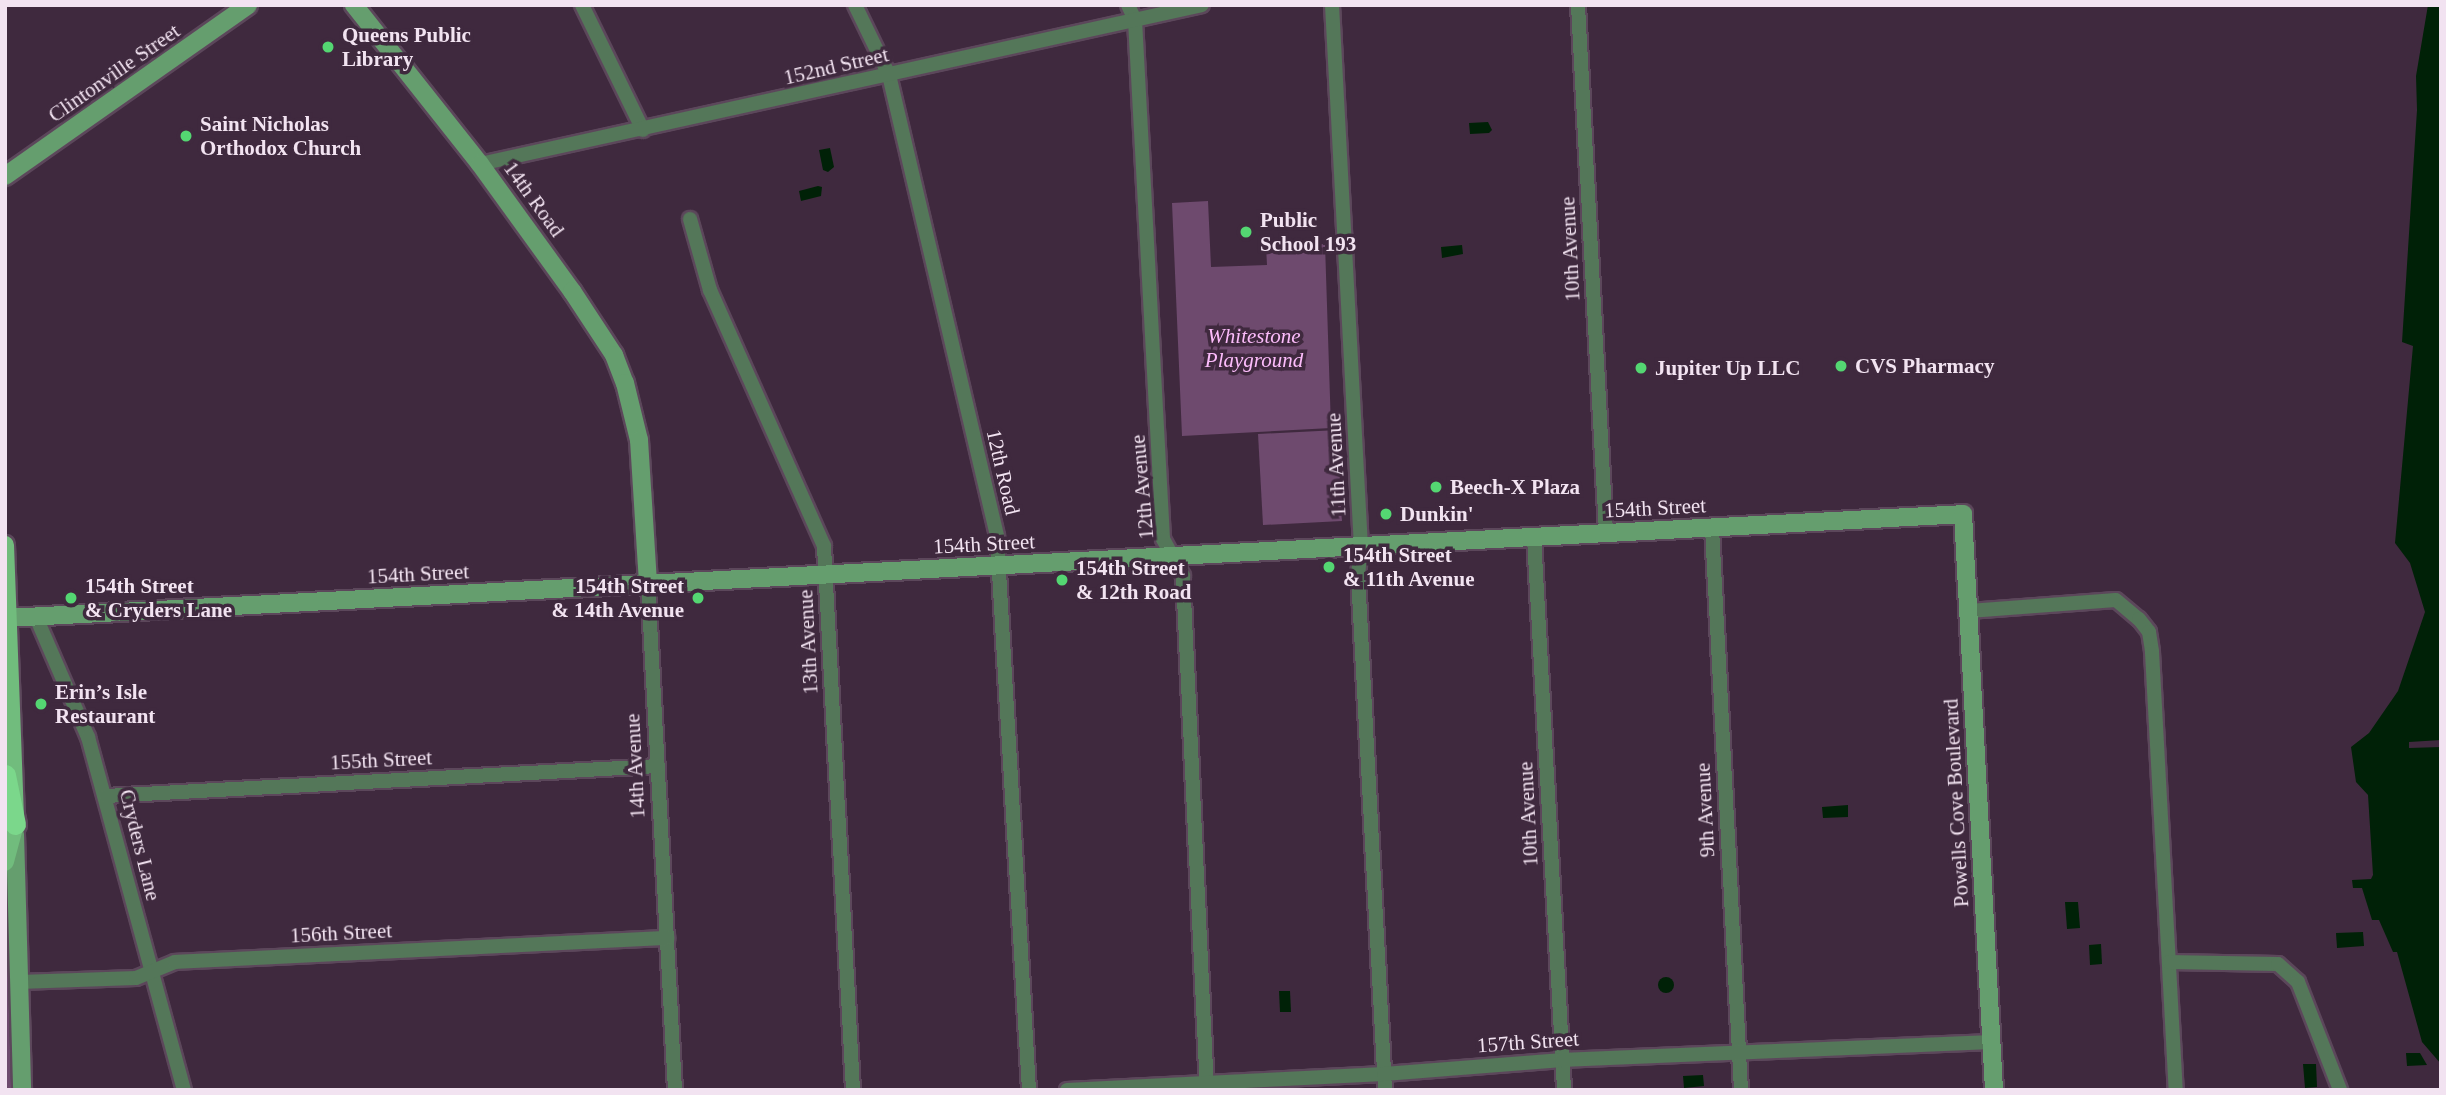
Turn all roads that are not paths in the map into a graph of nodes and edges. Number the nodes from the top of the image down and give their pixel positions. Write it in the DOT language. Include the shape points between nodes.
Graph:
graph roads {
  1 [pos="248,5"];
  2 [pos="354,5"];
  3 [pos="582,5"];
  4 [pos="855,5"];
  5 [pos="1128,5"];
  6 [pos="1202,5"];
  7 [pos="1332,5"];
  8 [pos="1578,5"];
  9 [pos="1135,20"];
  10 [pos="889,75"];
  11 [pos="643,130"];
  12 [pos="480,164"];
  13 [pos="5,176"];
  14 [pos="690,219"];
  15 [pos="639,440"];
  16 [pos="1963,514"];
  17 [pos="1712,528"];
  18 [pos="1606,533"];
  19 [pos="1534,537"];
  20 [pos="5,545"];
  21 [pos="1361,547"];
  22 [pos="1172,556"];
  23 [pos="1000,566"];
  24 [pos="825,574"];
  25 [pos="648,585"];
  26 [pos="1969,611"];
  27 [pos="36,617"];
  28 [pos="7,618"];
  29 [pos="658,766"];
  30 [pos="5,775"];
  31 [pos="106,796"];
  32 [pos="15,824"];
  33 [pos="5,862"];
  34 [pos="667,938"];
  35 [pos="2169,962"];
  36 [pos="149,970"];
  37 [pos="19,982"];
  38 [pos="1991,1042"];
  39 [pos="1739,1054"];
  40 [pos="1562,1060"];
  41 [pos="1384,1073"];
  42 [pos="1207,1086"];
  43 [pos="22,1090"];
  44 [pos="184,1090"];
  45 [pos="675,1090"];
  46 [pos="853,1090"];
  47 [pos="1029,1090"];
  48 [pos="1067,1090"];
  49 [pos="1385,1090"];
  50 [pos="1564,1090"];
  51 [pos="1741,1090"];
  52 [pos="1994,1090"];
  53 [pos="2176,1090"];
  54 [pos="2340,1090"];
  1 -- 13 [label="street, Clintonville Street"];
  2 -- 12 [label="street, 14th Road"];
  3 -- 11 [label="street"];
  4 -- 10 [label="street, 12th Road"];
  5 -- 9 [label="street, 12th Avenue"];
  6 -- 9 [label="street, 152nd Street"];
  7 -- 21 [label="street, 11th Avenue"];
  8 -- 18 [label="street, 10th Avenue"];
  9 -- 10 [label="street, 152nd Street"];
  9 -- 22 [label="street, 12th Avenue" via="1163,540"];
  10 -- 11 [label="street, 152nd Street"];
  10 -- 23 [label="street, 12th Road"];
  11 -- 12 [label="street, 152nd Street"];
  12 -- 15 [label="street, 14th Road" via="614,355"];
  14 -- 24 [label="street, 13th Avenue" via="710,290 824,546"];
  15 -- 25 [label="street, 14th Avenue"];
  16 -- 17 [label="street, 154th Street"];
  16 -- 26 [label="street, Powells Cove Boulevard"];
  17 -- 18 [label="street, 154th Street"];
  17 -- 39 [label="street, 9th Avenue"];
  18 -- 19 [label="street, 154th Street"];
  19 -- 21 [label="street, 154th Street"];
  19 -- 40 [label="street, 10th Avenue"];
  20 -- 28 [label="main road"];
  21 -- 22 [label="street, 154th Street"];
  21 -- 41 [label="street, 11th Avenue" via="1358,575"];
  22 -- 23 [label="street, 154th Street"];
  22 -- 42 [label="street, 12th Avenue" via="1183,576"];
  23 -- 24 [label="street, 154th Street"];
  23 -- 47 [label="street, 12th Road"];
  24 -- 25 [label="street, 154th Street"];
  24 -- 46 [label="street, 13th Avenue"];
  25 -- 27 [label="street, 154th Street"];
  25 -- 29 [label="street, 14th Avenue"];
  26 -- 35 [label="street" via="2116,600 2149,632"];
  26 -- 38 [label="street, Powells Cove Boulevard"];
  27 -- 28 [label="street, 154th Street"];
  27 -- 31 [label="street, Cryders Lane" via="88,737"];
  28 -- 32 [label="main road"];
  29 -- 31 [label="street, 155th Street"];
  29 -- 34 [label="street, 14th Avenue"];
  30 -- 32 [label="highway"];
  31 -- 36 [label="street, Cryders Lane"];
  32 -- 33 [label="main road"];
  32 -- 37 [label="street"];
  34 -- 36 [label="street, 156th Street" via="174,962"];
  34 -- 45 [label="street, 14th Avenue"];
  35 -- 53 [label="street"];
  35 -- 54 [label="street" via="2278,964 2298,982"];
  36 -- 37 [label="street, 156th Street" via="136,978"];
  36 -- 44 [label="street, Cryders Lane"];
  37 -- 43 [label="street"];
  38 -- 39 [label="street, 157th Street"];
  38 -- 52 [label="street, Powells Cove Boulevard"];
  39 -- 40 [label="street, 157th Street"];
  39 -- 51 [label="street, 9th Avenue"];
  40 -- 41 [label="street, 157th Street"];
  40 -- 50 [label="street, 10th Avenue"];
  41 -- 42 [label="street, 157th Street"];
  41 -- 49 [label="street, 11th Avenue"];
  42 -- 48 [label="street, 157th Street"];
}
